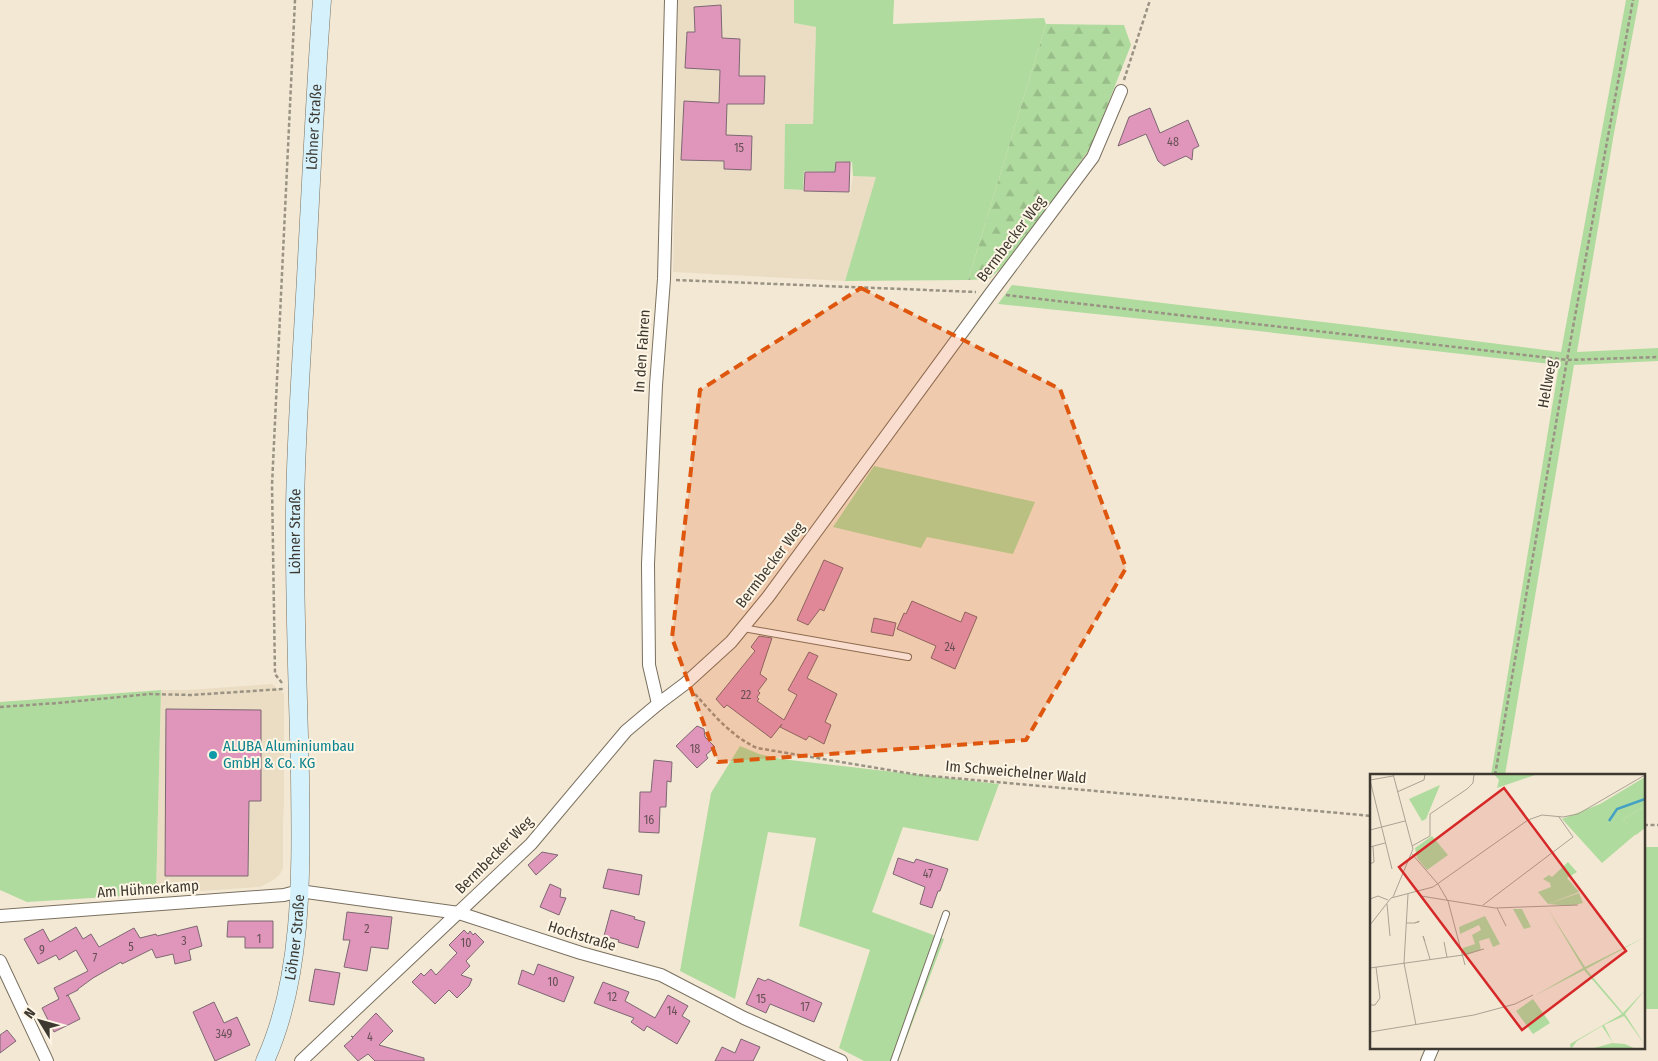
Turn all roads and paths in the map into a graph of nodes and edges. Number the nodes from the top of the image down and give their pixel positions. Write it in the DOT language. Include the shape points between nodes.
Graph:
graph roads {
  1 [pos="322,0"];
  2 [pos="671,0"];
  3 [pos="1150,0"];
  4 [pos="1634,0"];
  5 [pos="1121,91"];
  6 [pos="664,279"];
  7 [pos="991,293"];
  8 [pos="1658,357"];
  9 [pos="1567,360"];
  10 [pos="743,628"];
  11 [pos="908,657"];
  12 [pos="686,683"];
  13 [pos="298,689"];
  14 [pos="658,704"];
  15 [pos="0,706"];
  16 [pos="1495,774"];
  17 [pos="1370,816"];
  18 [pos="299,891"];
  19 [pos="459,913"];
  20 [pos="946,914"];
  21 [pos="0,916"];
  22 [pos="0,961"];
  23 [pos="1433,1048"];
  24 [pos="47,1061"];
  25 [pos="265,1061"];
  26 [pos="301,1061"];
  27 [pos="841,1061"];
  28 [pos="894,1061"];
  29 [pos="1427,1061"];
  1 -- 13 [label="main road, Löhner Straße" via="295,508"];
  2 -- 6 [label="street, In den Fahren"];
  3 -- 5 [label="path"];
  4 -- 9 [label="path, Hellweg"];
  5 -- 7 [label="street, Bermbecker Weg" via="1093,157"];
  6 -- 7 [label="path"];
  6 -- 14 [label="street, In den Fahren" via="648,564 649,665"];
  7 -- 9 [label="path"];
  7 -- 10 [label="street, Bermbecker Weg"];
  8 -- 9 [label="path"];
  9 -- 16 [label="path, Hellweg"];
  10 -- 11 [label="lane"];
  10 -- 12 [label="street, Bermbecker Weg"];
  12 -- 14 [label="street, Bermbecker Weg"];
  12 -- 17 [label="path, Im Schweichelner Wald" via="730,732 758,748 919,775"];
  13 -- 15 [label="path" via="150,694"];
  13 -- 18 [label="main road, Löhner Straße"];
  14 -- 19 [label="street, Bermbecker Weg" via="626,731 530,844"];
  18 -- 19 [label="street, Hochstraße"];
  18 -- 21 [label="street, Am Hühnerkamp" via="284,895"];
  18 -- 25 [label="main road, Löhner Straße" via="290,976 278,1027"];
  19 -- 26 [label="street, Bermbecker Weg"];
  19 -- 27 [label="street, Hochstraße" via="661,975 744,1018"];
  20 -- 28 [label="lane"];
  22 -- 24 [label="street"];
  23 -- 29 [label="street"];
}
